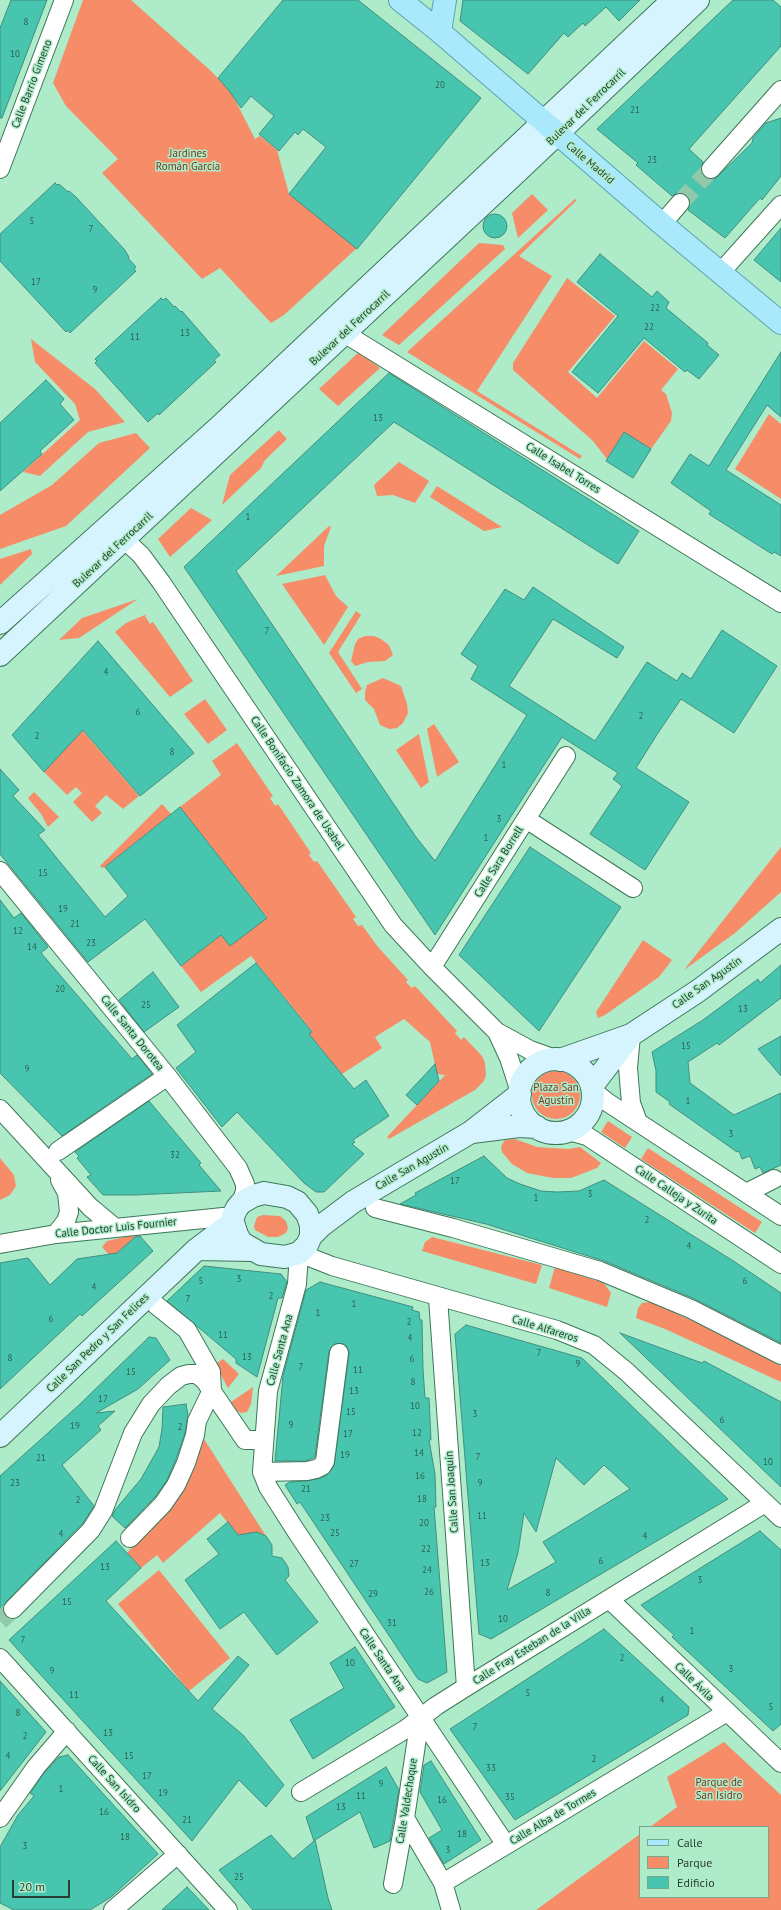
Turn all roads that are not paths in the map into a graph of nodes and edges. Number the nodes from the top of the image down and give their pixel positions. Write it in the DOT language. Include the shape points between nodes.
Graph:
graph roads {
  1 [pos="64,0"];
  2 [pos="400,0"];
  3 [pos="444,0"];
  4 [pos="673,0"];
  5 [pos="698,0"];
  6 [pos="440,32"];
  7 [pos="781,90"];
  8 [pos="550,128"];
  9 [pos="0,169"];
  10 [pos="711,169"];
  11 [pos="680,203"];
  12 [pos="781,205"];
  13 [pos="662,224"];
  14 [pos="720,273"];
  15 [pos="781,323"];
  16 [pos="344,334"];
  17 [pos="116,533"];
  18 [pos="781,603"];
  19 [pos="0,623"];
  20 [pos="0,655"];
  21 [pos="566,756"];
  22 [pos="526,819"];
  23 [pos="0,871"];
  24 [pos="633,888"];
  25 [pos="781,929"];
  26 [pos="432,967"];
  27 [pos="497,1032"];
  28 [pos="631,1035"];
  29 [pos="558,1059"];
  30 [pos="162,1080"];
  31 [pos="592,1088"];
  32 [pos="520,1093"];
  33 [pos="0,1109"];
  34 [pos="638,1122"];
  35 [pos="537,1127"];
  36 [pos="569,1131"];
  37 [pos="471,1132"];
  38 [pos="58,1150"];
  39 [pos="56,1170"];
  40 [pos="774,1179"];
  41 [pos="746,1193"];
  42 [pos="297,1202"];
  43 [pos="353,1202"];
  44 [pos="374,1208"];
  45 [pos="235,1213"];
  46 [pos="781,1216"];
  47 [pos="114,1227"];
  48 [pos="56,1234"];
  49 [pos="0,1244"];
  50 [pos="305,1245"];
  51 [pos="197,1249"];
  52 [pos="251,1250"];
  53 [pos="781,1264"];
  54 [pos="438,1298"];
  55 [pos="156,1305"];
  56 [pos="339,1353"];
  57 [pos="781,1355"];
  58 [pos="212,1390"];
  59 [pos="0,1436"];
  60 [pos="264,1440"];
  61 [pos="262,1472"];
  62 [pos="765,1503"];
  63 [pos="781,1518"];
  64 [pos="130,1538"];
  65 [pos="609,1599"];
  66 [pos="13,1609"];
  67 [pos="0,1658"];
  68 [pos="466,1687"];
  69 [pos="727,1712"];
  70 [pos="420,1718"];
  71 [pos="67,1731"];
  72 [pos="781,1763"];
  73 [pos="301,1792"];
  74 [pos="1,1813"];
  75 [pos="405,1818"];
  76 [pos="506,1846"];
  77 [pos="178,1854"];
  78 [pos="443,1883"];
  79 [pos="393,1884"];
  80 [pos="113,1910"];
  81 [pos="228,1910"];
  82 [pos="452,1910"];
  1 -- 9 [label="street, Calle Barrio Gimeno"];
  2 -- 6 [label="main road, Calle Madrid"];
  3 -- 6 [label="main road"];
  4 -- 8 [label="main road, Bulevar del Ferrocarril"];
  5 -- 8 [label="main road, Bulevar del Ferrocarril"];
  6 -- 8 [label="main road, Calle Madrid"];
  7 -- 10 [label="street"];
  8 -- 13 [label="main road, Calle Madrid"];
  8 -- 16 [label="main road, Bulevar del Ferrocarril"];
  8 -- 17 [label="main road, Bulevar del Ferrocarril" via="218,428"];
  11 -- 13 [label="street"];
  12 -- 14 [label="street"];
  13 -- 14 [label="main road, Calle Madrid"];
  14 -- 15 [label="main road, Calle Madrid"];
  16 -- 17 [label="main road, Bulevar del Ferrocarril"];
  16 -- 18 [label="street, Calle Isabel Torres" via="452,398"];
  17 -- 19 [label="main road, Bulevar del Ferrocarril"];
  17 -- 20 [label="main road, Bulevar del Ferrocarril"];
  17 -- 26 [label="street, Calle Bonifacio Zamora de Usabel" via="141,555 161,582 393,925"];
  21 -- 22 [label="street, Calle Sara Borrell"];
  22 -- 24 [label="street"];
  22 -- 26 [label="street, Calle Sara Borrell"];
  23 -- 45 [label="street, Calle Santa Dorotea" via="168,1077 238,1168 245,1184 245,1192"];
  25 -- 28 [label="main road, Calle San Agustín" via="698,991"];
  26 -- 27 [label="street, Calle Bonifacio Zamora de Usabel"];
  27 -- 29 [label="street, Calle Bonifacio Zamora de Usabel" via="530,1050"];
  27 -- 32 [label="street, Calle Bonifacio Zamora de Usabel" via="509,1058"];
  28 -- 29 [label="main road, Calle San Agustín"];
  28 -- 31 [label="main road, Calle San Agustín"];
  28 -- 34 [label="street" via="628,1068 631,1103"];
  29 -- 31 [label="main road" via="577,1065 587,1075"];
  29 -- 32 [label="main road" via="541,1063 531,1070 523,1080"];
  30 -- 38 [label="street, Calle Santa Dorotea"];
  31 -- 34 [label="street" via="607,1102"];
  31 -- 36 [label="main road" via="592,1107 586,1118"];
  32 -- 35 [label="main road" via="523,1111 528,1120"];
  32 -- 37 [label="main road, Calle San Agustín"];
  33 -- 39 [label="street"];
  34 -- 41 [label="street"];
  35 -- 36 [label="main road" via="553,1133"];
  35 -- 37 [label="main road, Calle San Agustín" via="519,1126"];
  36 -- 53 [label="street, Calle Calleja y Zurita" via="587,1136"];
  37 -- 43 [label="main road, Calle San Agustín"];
  39 -- 47 [label="street" via="90,1207"];
  39 -- 48 [label="street" via="69,1204 66,1221"];
  40 -- 41 [label="street"];
  41 -- 46 [label="street"];
  42 -- 43 [label="main road, Calle San Agustín" via="329,1207"];
  42 -- 45 [label="main road" via="287,1197 264,1193 253,1196"];
  42 -- 50 [label="main road" via="307,1214 311,1226"];
  43 -- 50 [label="main road, Calle San Agustín" via="321,1226"];
  44 -- 57 [label="street" via="454,1228 600,1272 691,1309"];
  45 -- 47 [label="street, Calle Doctor Luis Fournier"];
  45 -- 51 [label="main road, Calle San Pedro y San Felices"];
  45 -- 52 [label="main road" via="236,1235"];
  47 -- 48 [label="street, Calle Doctor Luis Fournier"];
  48 -- 49 [label="street, Calle Doctor Luis Fournier"];
  50 -- 52 [label="main road" via="285,1257"];
  50 -- 54 [label="street, Calle Alfareros" via="332,1266"];
  50 -- 60 [label="street, Calle Santa Ana" via="268,1391"];
  51 -- 52 [label="main road"];
  51 -- 59 [label="main road, Calle San Pedro y San Felices"];
  54 -- 62 [label="street, Calle Alfareros" via="557,1330 594,1346 627,1372"];
  54 -- 68 [label="street, Calle San Joaquín"];
  55 -- 58 [label="street, Calle San Pedro y San Felices" via="187,1330 211,1372"];
  56 -- 61 [label="street" via="325,1461 322,1466 307,1471"];
  58 -- 60 [label="street, Calle San Pedro y San Felices" via="244,1440"];
  58 -- 64 [label="street" via="197,1421 195,1435 176,1485 163,1504"];
  58 -- 66 [label="street" via="197,1374 189,1374 181,1376 150,1404 133,1432 103,1511 91,1530"];
  60 -- 61 [label="street, Calle Santa Ana"];
  61 -- 70 [label="street, Calle Santa Ana" via="268,1488"];
  62 -- 63 [label="street, Calle Alfareros"];
  62 -- 65 [label="street, Calle Fray Esteban de la Villa"];
  65 -- 68 [label="street, Calle Fray Esteban de la Villa"];
  65 -- 69 [label="street, Calle Ávila"];
  67 -- 71 [label="street, Calle San Isidro"];
  68 -- 70 [label="street, Calle Fray Esteban de la Villa"];
  69 -- 72 [label="street, Calle Ávila"];
  69 -- 76 [label="street, Calle Alba de Tormes"];
  70 -- 73 [label="street, Calle Fray Esteban de la Villa"];
  70 -- 75 [label="street, Calle Valdechoque"];
  70 -- 76 [label="street, Calle Santa Ana"];
  71 -- 74 [label="street"];
  71 -- 77 [label="street, Calle San Isidro"];
  75 -- 78 [label="street"];
  75 -- 79 [label="street, Calle Valdechoque"];
  76 -- 78 [label="street, Calle Alba de Tormes"];
  77 -- 80 [label="street"];
  77 -- 81 [label="street, Calle San Isidro"];
  78 -- 82 [label="street"];
}
